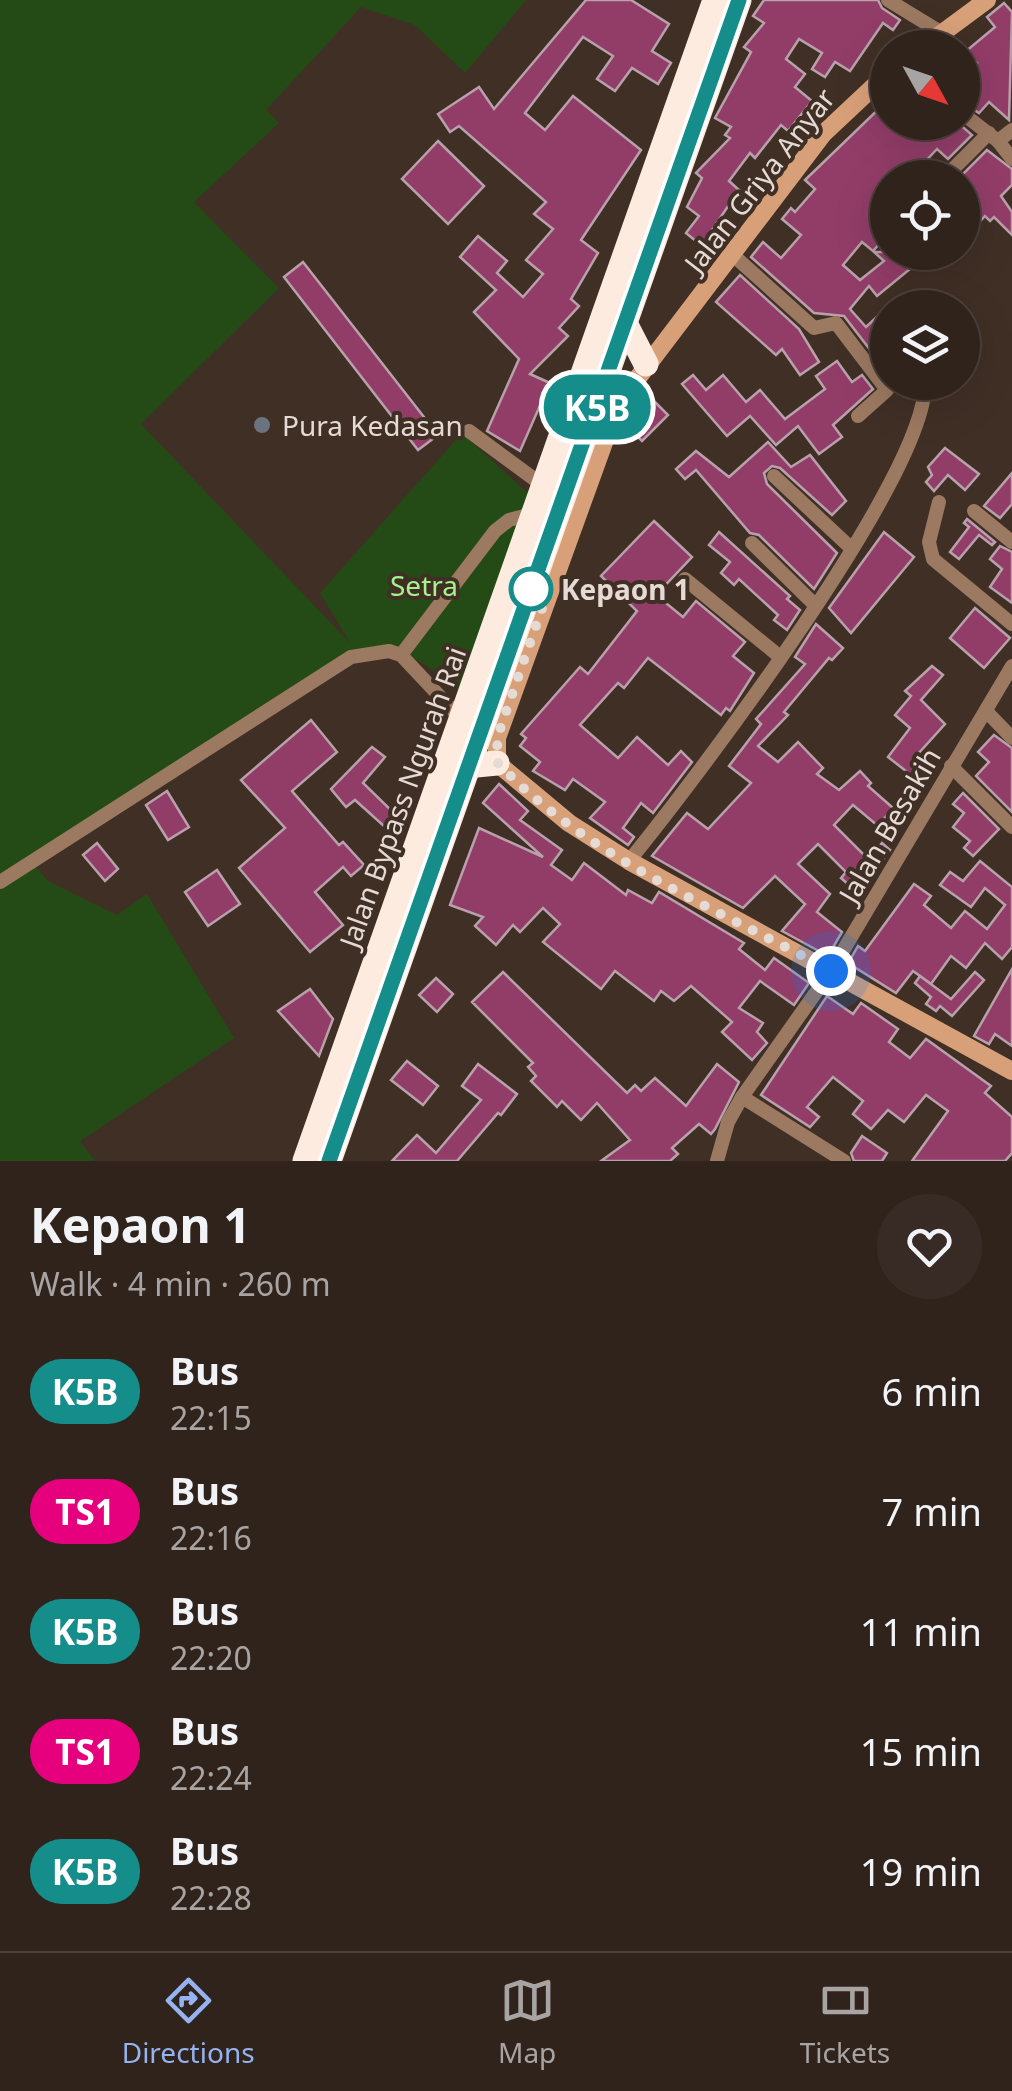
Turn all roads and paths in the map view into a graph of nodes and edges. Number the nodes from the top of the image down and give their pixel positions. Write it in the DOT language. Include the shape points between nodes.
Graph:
graph roads {
  1 [pos="715,0"];
  2 [pos="739,0"];
  3 [pos="888,0"];
  4 [pos="987,0"];
  5 [pos="937,30"];
  6 [pos="946,30"];
  7 [pos="870,90"];
  8 [pos="980,126"];
  9 [pos="1012,130"];
  10 [pos="994,137"];
  11 [pos="1012,158"];
  12 [pos="966,160"];
  13 [pos="669,164"];
  14 [pos="733,256"];
  15 [pos="616,323"];
  16 [pos="646,364"];
  17 [pos="925,400"];
  18 [pos="858,416"];
  19 [pos="469,431"];
  20 [pos="774,476"];
  21 [pos="545,488"];
  22 [pos="939,502"];
  23 [pos="974,511"];
  24 [pos="536,512"];
  25 [pos="1012,542"];
  26 [pos="752,543"];
  27 [pos="852,549"];
  28 [pos="684,579"];
  29 [pos="814,604"];
  30 [pos="1012,624"];
  31 [pos="401,655"];
  32 [pos="779,656"];
  33 [pos="1012,666"];
  34 [pos="986,711"];
  35 [pos="461,719"];
  36 [pos="1012,738"];
  37 [pos="498,763"];
  38 [pos="466,766"];
  39 [pos="951,766"];
  40 [pos="1012,827"];
  41 [pos="628,862"];
  42 [pos="0,882"];
  43 [pos="831,971"];
  44 [pos="1012,1071"];
  45 [pos="742,1097"];
  46 [pos="306,1161"];
  47 [pos="329,1161"];
  48 [pos="717,1161"];
  49 [pos="844,1161"];
  1 -- 13 [label="highway, Jalan Bypass Ngurah Rai"];
  2 -- 13 [label="highway, Jalan Bypass Ngurah Rai"];
  3 -- 5 [label="street"];
  4 -- 6 [label="street"];
  7 -- 14 [label="street, Jalan Griya Anyar" via="822,134"];
  8 -- 10 [label="street"];
  9 -- 10 [label="street"];
  10 -- 11 [label="street"];
  10 -- 12 [label="street"];
  13 -- 15 [label="highway, Jalan Bypass Ngurah Rai"];
  14 -- 16 [label="street, Jalan Griya Anyar"];
  14 -- 18 [label="street" via="814,328 836,323 888,390"];
  15 -- 16 [label="highway"];
  15 -- 21 [label="highway, Jalan Bypass Ngurah Rai"];
  15 -- 38 [label="highway, Jalan Bypass Ngurah Rai"];
  16 -- 37 [label="street, Jalan Griya Anyar" via="618,404 589,477 497,738"];
  17 -- 27 [label="street" via="906,452"];
  19 -- 21 [label="street"];
  20 -- 27 [label="street"];
  21 -- 24 [label="highway, Jalan Bypass Ngurah Rai"];
  22 -- 30 [label="street" via="932,559"];
  23 -- 25 [label="street"];
  24 -- 31 [label="street" via="496,531"];
  24 -- 35 [label="highway, Jalan Bypass Ngurah Rai"];
  26 -- 29 [label="street"];
  27 -- 29 [label="street"];
  28 -- 32 [label="street"];
  29 -- 32 [label="street"];
  31 -- 35 [label="street"];
  31 -- 42 [label="street" via="373,652 332,665"];
  32 -- 41 [label="street" via="704,767"];
  33 -- 34 [label="street, Jalan Besakih"];
  34 -- 36 [label="street"];
  34 -- 39 [label="street, Jalan Besakih"];
  35 -- 46 [label="highway, Jalan Bypass Ngurah Rai"];
  37 -- 38 [label="highway"];
  37 -- 41 [label="street"];
  38 -- 47 [label="highway, Jalan Bypass Ngurah Rai"];
  39 -- 40 [label="street"];
  39 -- 43 [label="street, Jalan Besakih"];
  41 -- 43 [label="street"];
  43 -- 44 [label="street"];
  43 -- 45 [label="street, Jalan Besakih"];
  45 -- 48 [label="street, Jalan Besakih"];
  45 -- 49 [label="street"];
}
